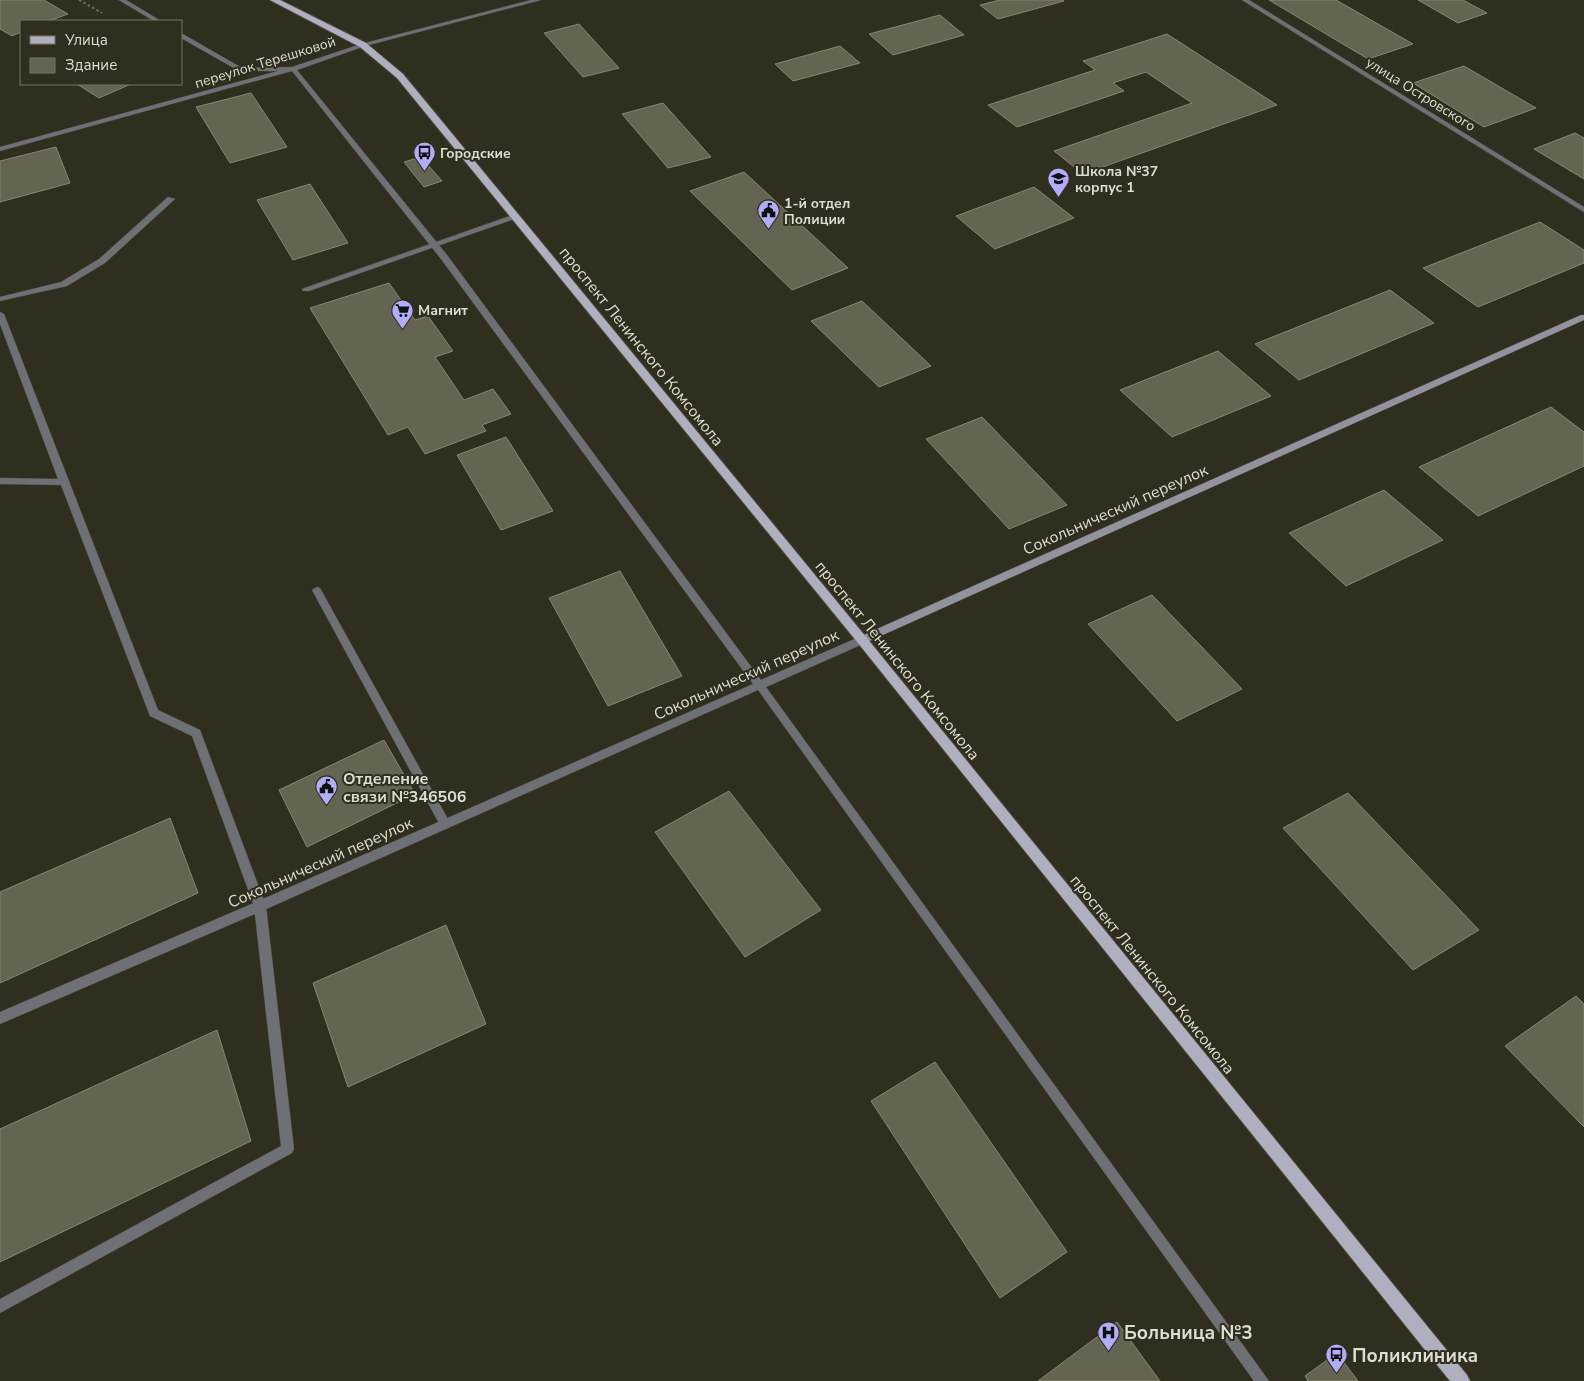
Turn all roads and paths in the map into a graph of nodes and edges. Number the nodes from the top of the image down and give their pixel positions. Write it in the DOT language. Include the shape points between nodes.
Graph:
graph roads {
  1 [pos="79,0"];
  2 [pos="122,0"];
  3 [pos="274,0"];
  4 [pos="538,0"];
  5 [pos="1245,0"];
  6 [pos="102,13"];
  7 [pos="156,20"];
  8 [pos="182,36"];
  9 [pos="363,45"];
  10 [pos="293,69"];
  11 [pos="0,149"];
  12 [pos="171,199"];
  13 [pos="1584,210"];
  14 [pos="516,217"];
  15 [pos="434,244"];
  16 [pos="306,288"];
  17 [pos="0,299"];
  18 [pos="0,314"];
  19 [pos="1584,317"];
  20 [pos="0,481"];
  21 [pos="64,482"];
  22 [pos="317,590"];
  23 [pos="862,640"];
  24 [pos="760,686"];
  25 [pos="445,824"];
  26 [pos="260,906"];
  27 [pos="0,1018"];
  28 [pos="0,1306"];
  29 [pos="1262,1381"];
  30 [pos="1461,1381"];
  1 -- 6 [label="path"];
  2 -- 7 [label="street"];
  3 -- 9 [label="main road, проспект Ленинского Комсомола"];
  4 -- 9 [label="street, переулок Терешковой"];
  5 -- 13 [label="street, улица Островского"];
  8 -- 10 [label="street" via="241,70"];
  9 -- 10 [label="street, переулок Терешковой"];
  9 -- 14 [label="main road, проспект Ленинского Комсомола" via="400,76"];
  10 -- 11 [label="street, переулок Терешковой"];
  10 -- 15 [label="street"];
  12 -- 17 [label="street" via="102,261 64,284"];
  14 -- 15 [label="street"];
  14 -- 23 [label="main road, проспект Ленинского Комсомола"];
  15 -- 16 [label="street"];
  15 -- 24 [label="street"];
  18 -- 21 [label="street"];
  19 -- 23 [label="street, Сокольнический переулок"];
  20 -- 21 [label="street"];
  21 -- 26 [label="street" via="154,713 196,733"];
  22 -- 25 [label="street"];
  23 -- 24 [label="street, Сокольнический переулок"];
  23 -- 30 [label="main road, проспект Ленинского Комсомола"];
  24 -- 25 [label="street, Сокольнический переулок"];
  24 -- 29 [label="street"];
  25 -- 26 [label="street, Сокольнический переулок"];
  26 -- 27 [label="street, Сокольнический переулок"];
  26 -- 28 [label="street" via="288,1149"];
}
